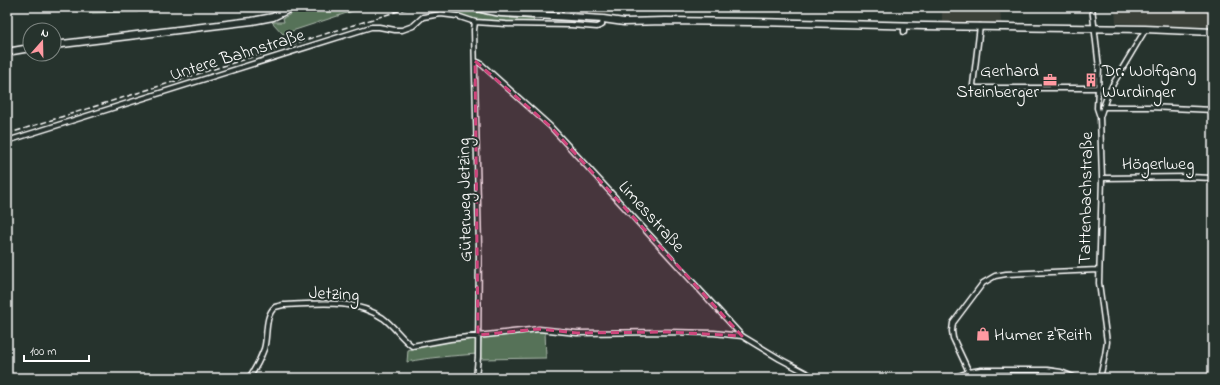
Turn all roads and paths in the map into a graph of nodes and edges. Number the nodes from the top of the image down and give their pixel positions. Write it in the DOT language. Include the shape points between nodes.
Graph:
graph roads {
  1 [pos="293,7"];
  2 [pos="472,7"];
  3 [pos="1092,7"];
  4 [pos="603,19"];
  5 [pos="476,22"];
  6 [pos="980,27"];
  7 [pos="1094,28"];
  8 [pos="1145,28"];
  9 [pos="1212,32"];
  10 [pos="62,45"];
  11 [pos="22,49"];
  12 [pos="7,52"];
  13 [pos="475,61"];
  14 [pos="1213,64"];
  15 [pos="1099,88"];
  16 [pos="1104,107"];
  17 [pos="1213,110"];
  18 [pos="1100,117"];
  19 [pos="7,141"];
  20 [pos="1102,178"];
  21 [pos="1213,178"];
  22 [pos="1098,270"];
  23 [pos="478,335"];
  24 [pos="742,336"];
  25 [pos="969,372"];
  26 [pos="249,378"];
  27 [pos="476,378"];
  28 [pos="816,378"];
  29 [pos="953,378"];
  30 [pos="1076,378"];
  31 [pos="1100,378"];
  1 -- 10 [label="street" via="273,17 252,21"];
  2 -- 4 [label="street" via="506,13"];
  3 -- 7 [label="street"];
  4 -- 5 [label="street, Untere Bahnstraße" via="602,25 597,27"];
  4 -- 6 [label="street" via="850,24 904,29 925,26 957,30"];
  5 -- 13 [label="street, Güterweg Jetzing"];
  5 -- 19 [label="street, Untere Bahnstraße" via="441,14 423,17 413,26 402,30 367,28"];
  6 -- 7 [label="street"];
  6 -- 15 [label="street" via="973,85 975,88"];
  7 -- 8 [label="street"];
  7 -- 15 [label="street"];
  8 -- 9 [label="street"];
  8 -- 16 [label="street, Tattenbachstraße" via="1119,73"];
  9 -- 14 [label="street"];
  11 -- 12 [label="street"];
  13 -- 23 [label="street, Güterweg Jetzing" via="479,211"];
  13 -- 24 [label="street, Limesstraße" via="556,131"];
  15 -- 18 [label="street" via="1097,108"];
  16 -- 17 [label="street"];
  16 -- 18 [label="street, Tattenbachstraße"];
  18 -- 20 [label="street, Tattenbachstraße"];
  20 -- 21 [label="street, Högerlweg"];
  20 -- 22 [label="street, Tattenbachstraße"];
  22 -- 25 [label="street" via="1006,274 987,280 954,321 952,328"];
  22 -- 31 [label="street, Tattenbachstraße" via="1107,342"];
  23 -- 24 [label="street" via="539,329 577,333 668,332"];
  23 -- 26 [label="street, Jetzing" via="412,346 384,319 357,306 283,305 275,307 270,314 264,349"];
  23 -- 27 [label="street, Güterweg Jetzing"];
  24 -- 28 [label="street, Limesstraße"];
  25 -- 29 [label="street"];
  25 -- 30 [label="street" via="1047,370"];
}
